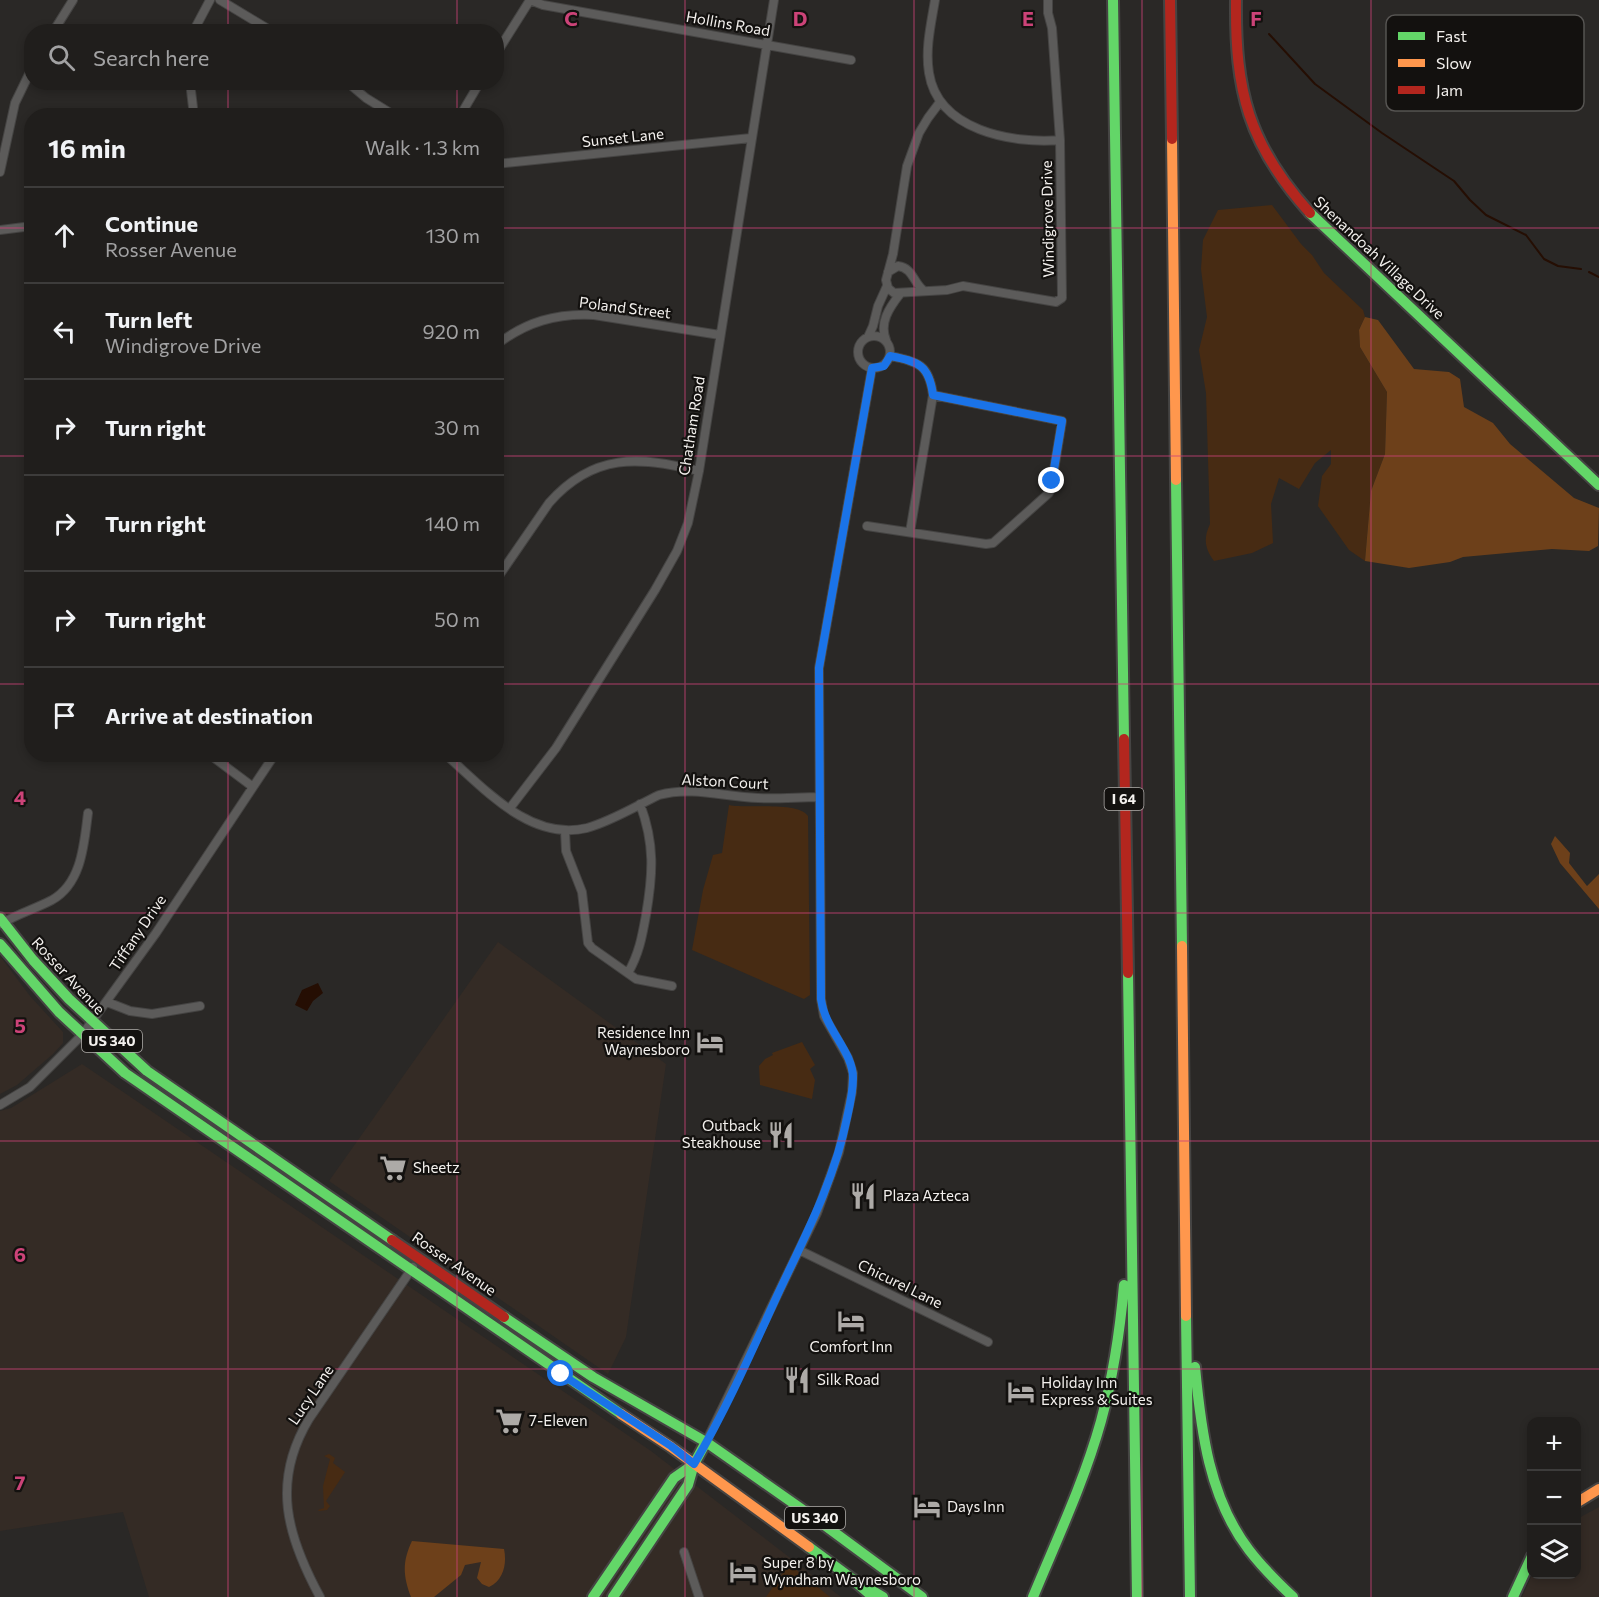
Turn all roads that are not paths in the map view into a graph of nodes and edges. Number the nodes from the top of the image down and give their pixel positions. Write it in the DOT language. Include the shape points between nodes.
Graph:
graph roads {
  1 [pos="74,0"];
  2 [pos="210,0"];
  3 [pos="220,0"];
  4 [pos="530,0"];
  5 [pos="774,0"];
  6 [pos="935,0"];
  7 [pos="1048,0"];
  8 [pos="1113,0"];
  9 [pos="1170,0"];
  10 [pos="1236,0"];
  11 [pos="58,24"];
  12 [pos="197,24"];
  13 [pos="260,24"];
  14 [pos="504,41"];
  15 [pos="767,45"];
  16 [pos="851,60"];
  17 [pos="24,84"];
  18 [pos="191,90"];
  19 [pos="356,90"];
  20 [pos="475,90"];
  21 [pos="940,102"];
  22 [pos="193,108"];
  23 [pos="382,108"];
  24 [pos="465,108"];
  25 [pos="752,138"];
  26 [pos="1060,140"];
  27 [pos="504,163"];
  28 [pos="0,172"];
  29 [pos="24,227"];
  30 [pos="0,230"];
  31 [pos="893,254"];
  32 [pos="902,267"];
  33 [pos="888,273"];
  34 [pos="914,280"];
  35 [pos="887,286"];
  36 [pos="923,290"];
  37 [pos="903,293"];
  38 [pos="720,335"];
  39 [pos="868,337"];
  40 [pos="504,339"];
  41 [pos="885,340"];
  42 [pos="890,356"];
  43 [pos="872,368"];
  44 [pos="933,395"];
  45 [pos="699,471"];
  46 [pos="1599,485"];
  47 [pos="867,525"];
  48 [pos="910,532"];
  49 [pos="504,568"];
  50 [pos="220,762"];
  51 [pos="270,762"];
  52 [pos="455,762"];
  53 [pos="253,787"];
  54 [pos="819,797"];
  55 [pos="640,804"];
  56 [pos="510,808"];
  57 [pos="88,813"];
  58 [pos="565,831"];
  59 [pos="1,922"];
  60 [pos="0,944"];
  61 [pos="628,973"];
  62 [pos="672,986"];
  63 [pos="107,1002"];
  64 [pos="200,1006"];
  65 [pos="91,1023"];
  66 [pos="82,1035"];
  67 [pos="0,1105"];
  68 [pos="1130,1208"];
  69 [pos="1186,1241"];
  70 [pos="800,1250"];
  71 [pos="418,1258"];
  72 [pos="410,1270"];
  73 [pos="988,1342"];
  74 [pos="706,1442"];
  75 [pos="694,1464"];
  76 [pos="1599,1489"];
  77 [pos="1581,1500"];
  78 [pos="684,1552"];
  79 [pos="1527,1567"];
  80 [pos="851,1578"];
  81 [pos="320,1597"];
  82 [pos="593,1597"];
  83 [pos="613,1597"];
  84 [pos="699,1597"];
  85 [pos="873,1597"];
  86 [pos="883,1597"];
  87 [pos="922,1597"];
  88 [pos="1033,1597"];
  89 [pos="1137,1597"];
  90 [pos="1190,1597"];
  91 [pos="1293,1597"];
  92 [pos="1513,1597"];
  1 -- 11 [label="street"];
  2 -- 12 [label="street"];
  3 -- 13 [label="street"];
  4 -- 14 [label="street"];
  4 -- 15 [label="street, Hollins Road"];
  5 -- 15 [label="street, Chatham Road"];
  6 -- 21 [label="street, Windigrove Drive" via="928,63"];
  7 -- 26 [label="street, Windigrove Drive"];
  8 -- 68 [label="main road, I 64"];
  9 -- 69 [label="main road"];
  10 -- 46 [label="main road, Shenandoah Village Drive" via="1236,66 1246,114 1258,141 1291,192"];
  15 -- 16 [label="street, Hollins Road"];
  15 -- 25 [label="street, Chatham Road"];
  17 -- 28 [label="street" via="15,103"];
  18 -- 22 [label="street"];
  19 -- 23 [label="street"];
  20 -- 24 [label="street"];
  21 -- 26 [label="street, Windigrove Drive" via="963,122 990,133 1040,142"];
  21 -- 31 [label="street" via="919,133 907,166"];
  25 -- 27 [label="street, Sunset Lane"];
  25 -- 38 [label="street, Chatham Road"];
  26 -- 36 [label="street, Windigrove Drive" via="1062,298 1056,302 963,286"];
  29 -- 30 [label="street"];
  31 -- 32 [label="street"];
  31 -- 33 [label="street"];
  32 -- 33 [label="street"];
  32 -- 34 [label="street" via="909,270"];
  33 -- 35 [label="street"];
  34 -- 36 [label="street"];
  34 -- 37 [label="street"];
  35 -- 37 [label="street" via="894,293"];
  35 -- 39 [label="street"];
  36 -- 37 [label="street, Windigrove Drive"];
  37 -- 41 [label="street" via="884,321"];
  38 -- 40 [label="street, Poland Street" via="578,314 537,321"];
  38 -- 45 [label="street, Chatham Road"];
  39 -- 41 [label="street"];
  39 -- 43 [label="street" via="858,354"];
  41 -- 42 [label="street"];
  42 -- 43 [label="street" via="884,366"];
  42 -- 44 [label="street" via="924,368"];
  43 -- 54 [label="street" via="820,652"];
  44 -- 48 [label="street"];
  44 -- 48 [label="street" via="1062,421 1052,481 1048,493 993,543"];
  45 -- 49 [label="street" via="632,460 608,463 582,473 549,503"];
  45 -- 56 [label="street, Chatham Road" via="688,523 671,561 556,748"];
  47 -- 48 [label="street"];
  50 -- 53 [label="street"];
  51 -- 53 [label="street, Tiffany Drive"];
  52 -- 56 [label="street, Alston Court"];
  53 -- 63 [label="street, Tiffany Drive"];
  54 -- 55 [label="street, Alston Court" via="757,798 681,792 659,795"];
  54 -- 70 [label="street" via="822,1009 848,1058 853,1081 832,1173"];
  55 -- 58 [label="street, Alston Court" via="596,825"];
  55 -- 61 [label="street" via="651,845 652,876 639,950"];
  56 -- 58 [label="street, Alston Court" via="540,826"];
  57 -- 59 [label="street" via="82,852 67,888 51,900"];
  58 -- 61 [label="street" via="566,851 582,892 588,943"];
  59 -- 65 [label="main road, Rosser Avenue / US 340"];
  60 -- 66 [label="main road, Rosser Avenue / US 340" via="38,992"];
  61 -- 62 [label="street" via="642,981"];
  63 -- 64 [label="street" via="138,1013"];
  63 -- 65 [label="street, Tiffany Drive"];
  65 -- 66 [label="street, Tiffany Drive"];
  65 -- 71 [label="main road, Rosser Avenue / US 340" via="179,1094"];
  66 -- 67 [label="street, Tiffany Drive" via="30,1087"];
  66 -- 72 [label="main road, Rosser Avenue / US 340" via="155,1095"];
  68 -- 88 [label="main road" via="1121,1314 1101,1421 1080,1485"];
  68 -- 89 [label="main road, I 64"];
  69 -- 90 [label="main road"];
  69 -- 91 [label="main road" via="1196,1380 1217,1491 1250,1553"];
  70 -- 73 [label="street, Chicurel Lane"];
  70 -- 74 [label="street"];
  71 -- 72 [label="street, Lucy Lane"];
  71 -- 74 [label="main road, Rosser Avenue / US 340" via="593,1377"];
  72 -- 75 [label="main road, Rosser Avenue / US 340"];
  72 -- 81 [label="street, Lucy Lane" via="309,1419 291,1460 286,1491 289,1523"];
  74 -- 75 [label="main road"];
  74 -- 87 [label="main road, Rosser Avenue / US 340"];
  75 -- 80 [label="main road, Rosser Avenue / US 340"];
  75 -- 82 [label="main road" via="674,1478"];
  75 -- 83 [label="main road" via="688,1485"];
  76 -- 77 [label="main road"];
  78 -- 84 [label="street"];
  79 -- 92 [label="main road"];
  80 -- 85 [label="main road"];
  80 -- 86 [label="main road, Rosser Avenue / US 340"];
}
